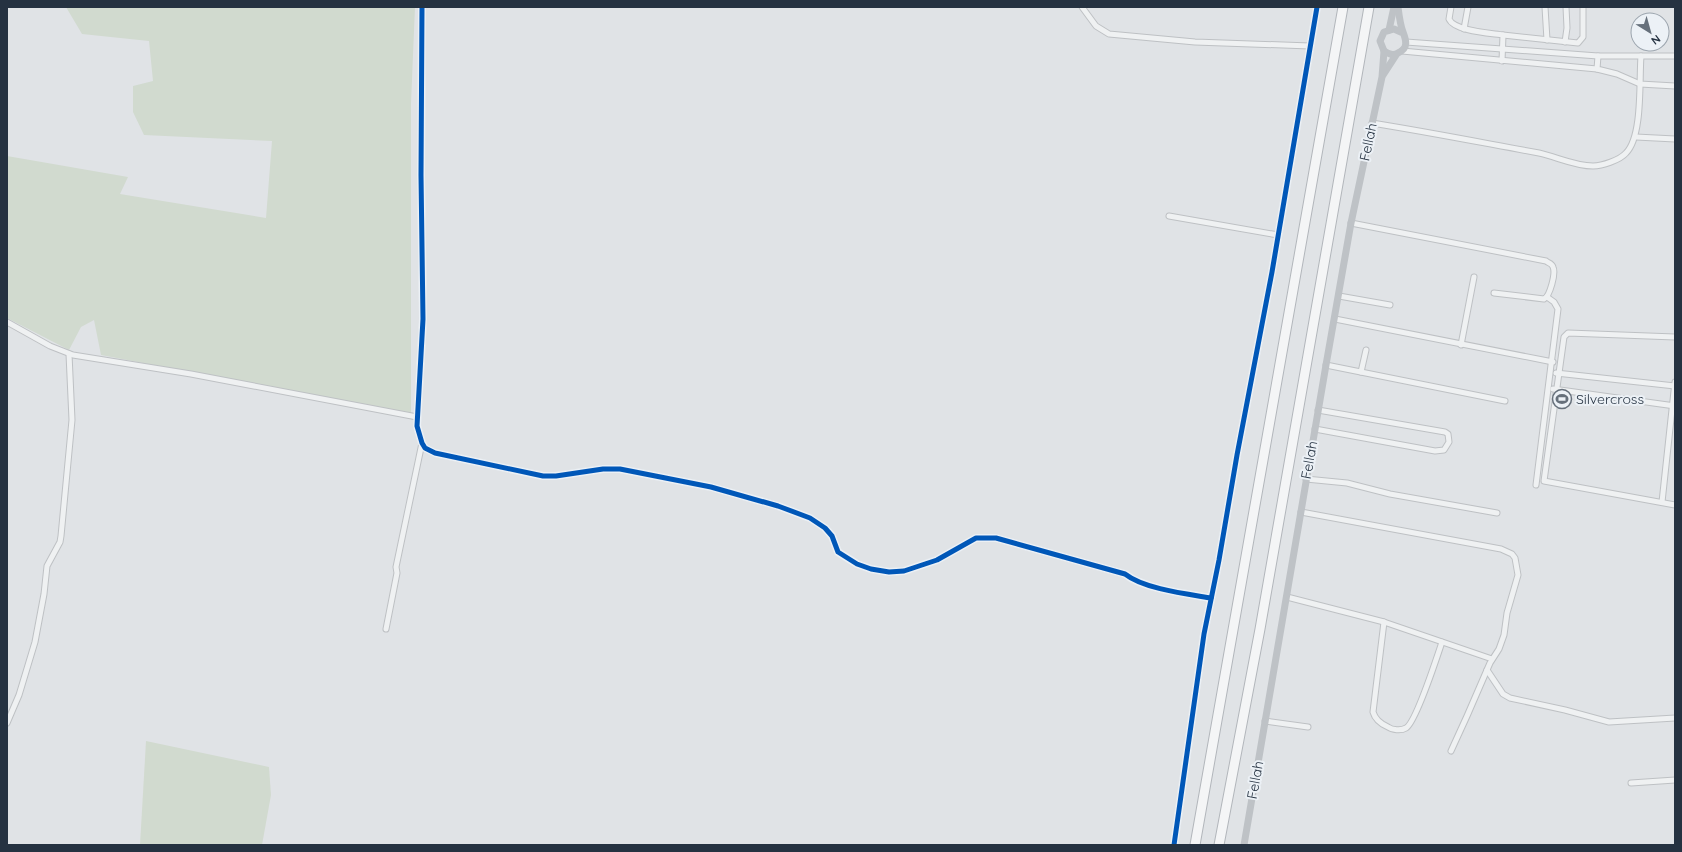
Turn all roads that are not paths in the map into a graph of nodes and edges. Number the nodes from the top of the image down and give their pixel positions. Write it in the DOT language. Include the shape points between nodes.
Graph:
graph roads {
  1 [pos="422,7"];
  2 [pos="1082,7"];
  3 [pos="1317,7"];
  4 [pos="1342,7"];
  5 [pos="1369,7"];
  6 [pos="1394,7"];
  7 [pos="1398,7"];
  8 [pos="1451,7"];
  9 [pos="1468,7"];
  10 [pos="1545,7"];
  11 [pos="1566,7"];
  12 [pos="1583,7"];
  13 [pos="1464,29"];
  14 [pos="1389,30"];
  15 [pos="1403,33"];
  16 [pos="1503,36"];
  17 [pos="1547,40"];
  18 [pos="1406,42"];
  19 [pos="1565,42"];
  20 [pos="1310,46"];
  21 [pos="1503,49"];
  22 [pos="1384,51"];
  23 [pos="1399,53"];
  24 [pos="1598,56"];
  25 [pos="1640,56"];
  26 [pos="1675,56"];
  27 [pos="1502,61"];
  28 [pos="1597,69"];
  29 [pos="1382,77"];
  30 [pos="1640,84"];
  31 [pos="1675,86"];
  32 [pos="1372,123"];
  33 [pos="1636,137"];
  34 [pos="1675,139"];
  35 [pos="1169,216"];
  36 [pos="1351,223"];
  37 [pos="1278,234"];
  38 [pos="1474,277"];
  39 [pos="1494,293"];
  40 [pos="1339,296"];
  41 [pos="1547,297"];
  42 [pos="1390,305"];
  43 [pos="1335,319"];
  44 [pos="7,322"];
  45 [pos="1675,337"];
  46 [pos="1461,345"];
  47 [pos="1366,350"];
  48 [pos="69,354"];
  49 [pos="1553,362"];
  50 [pos="1326,365"];
  51 [pos="1361,372"];
  52 [pos="1551,372"];
  53 [pos="1558,373"];
  54 [pos="1675,382"];
  55 [pos="1675,386"];
  56 [pos="1549,389"];
  57 [pos="1556,390"];
  58 [pos="1505,401"];
  59 [pos="1674,406"];
  60 [pos="1318,410"];
  61 [pos="417,417"];
  62 [pos="1315,429"];
  63 [pos="422,443"];
  64 [pos="1306,479"];
  65 [pos="1536,485"];
  66 [pos="1662,502"];
  67 [pos="1675,505"];
  68 [pos="1300,512"];
  69 [pos="1497,513"];
  70 [pos="1287,597"];
  71 [pos="1211,598"];
  72 [pos="1384,622"];
  73 [pos="386,629"];
  74 [pos="1442,642"];
  75 [pos="1492,659"];
  76 [pos="1487,670"];
  77 [pos="1675,718"];
  78 [pos="1265,721"];
  79 [pos="7,723"];
  80 [pos="1308,727"];
  81 [pos="1451,750"];
  82 [pos="1675,780"];
  83 [pos="1631,782"];
  84 [pos="1174,845"];
  85 [pos="1195,845"];
  86 [pos="1220,845"];
  87 [pos="1244,845"];
  1 -- 61 [label="street" via="423,320"];
  2 -- 20 [label="street" via="1096,26 1109,34 1195,42"];
  3 -- 20 [label="street"];
  4 -- 85 [label="highway"];
  5 -- 86 [label="highway"];
  6 -- 14 [label="street, Fellah"];
  7 -- 15 [label="street"];
  8 -- 13 [label="street" via="1450,22"];
  9 -- 13 [label="street"];
  10 -- 17 [label="street"];
  11 -- 19 [label="street"];
  12 -- 19 [label="street" via="1582,40 1576,43"];
  13 -- 16 [label="street"];
  14 -- 15 [label="street" via="1399,30"];
  14 -- 22 [label="street, Fellah" via="1384,32 1380,41"];
  15 -- 18 [label="street"];
  16 -- 17 [label="street"];
  16 -- 21 [label="street"];
  17 -- 19 [label="street"];
  18 -- 21 [label="street"];
  18 -- 23 [label="street, Fellah"];
  20 -- 37 [label="street"];
  21 -- 24 [label="street"];
  21 -- 27 [label="street"];
  22 -- 23 [label="street" via="1392,55"];
  22 -- 29 [label="street, Fellah"];
  23 -- 27 [label="street"];
  23 -- 29 [label="street, Fellah"];
  24 -- 25 [label="street"];
  24 -- 28 [label="street"];
  25 -- 26 [label="street"];
  25 -- 30 [label="street"];
  27 -- 28 [label="street"];
  28 -- 30 [label="street"];
  29 -- 32 [label="street, Fellah"];
  30 -- 31 [label="street"];
  30 -- 33 [label="street"];
  32 -- 33 [label="street" via="1593,166 1621,158"];
  32 -- 36 [label="street, Fellah"];
  33 -- 34 [label="street"];
  35 -- 37 [label="street"];
  36 -- 40 [label="street, Fellah"];
  36 -- 41 [label="street" via="1546,261 1551,264 1554,272"];
  37 -- 71 [label="street"];
  38 -- 46 [label="street"];
  39 -- 41 [label="street" via="1540,300"];
  40 -- 42 [label="street"];
  40 -- 43 [label="street, Fellah"];
  41 -- 49 [label="street" via="1558,309"];
  43 -- 46 [label="street"];
  43 -- 50 [label="street, Fellah"];
  44 -- 48 [label="street" via="41,342"];
  45 -- 53 [label="street" via="1568,333 1564,337"];
  46 -- 49 [label="street"];
  47 -- 51 [label="street"];
  48 -- 61 [label="street" via="191,374"];
  48 -- 79 [label="street" via="72,420 60,542 47,566 35,642 20,695"];
  49 -- 52 [label="street"];
  50 -- 51 [label="street"];
  50 -- 60 [label="street, Fellah"];
  51 -- 58 [label="street"];
  52 -- 53 [label="street"];
  52 -- 56 [label="street"];
  53 -- 55 [label="street"];
  53 -- 57 [label="street"];
  54 -- 55 [label="street"];
  55 -- 59 [label="street"];
  56 -- 57 [label="street"];
  56 -- 65 [label="street"];
  57 -- 59 [label="street"];
  57 -- 66 [label="street" via="1544,481"];
  59 -- 66 [label="street"];
  60 -- 62 [label="street, Fellah"];
  60 -- 62 [label="street" via="1445,432 1448,434 1449,442 1444,450 1434,451"];
  61 -- 63 [label="street"];
  62 -- 64 [label="street, Fellah"];
  63 -- 71 [label="street" via="425,448 435,453 530,474 556,476 620,469 710,488 810,518 832,536 838,552 857,564 890,572 904,571 937,560 976,538 996,538 1125,574 1135,581 1154,587"];
  63 -- 73 [label="street"];
  64 -- 68 [label="street, Fellah"];
  64 -- 69 [label="street" via="1346,483 1398,496"];
  66 -- 67 [label="street"];
  68 -- 70 [label="street, Fellah"];
  68 -- 75 [label="street" via="1501,549 1512,554 1518,575 1501,644"];
  70 -- 72 [label="street"];
  70 -- 78 [label="street, Fellah"];
  71 -- 84 [label="street"];
  72 -- 74 [label="street"];
  72 -- 74 [label="street" via="1373,712 1375,718 1389,728 1402,729 1410,724"];
  74 -- 75 [label="street"];
  75 -- 76 [label="street"];
  76 -- 77 [label="street" via="1503,694 1510,698 1609,722"];
  76 -- 81 [label="street"];
  78 -- 80 [label="street"];
  78 -- 87 [label="street, Fellah"];
  82 -- 83 [label="street"];
}
